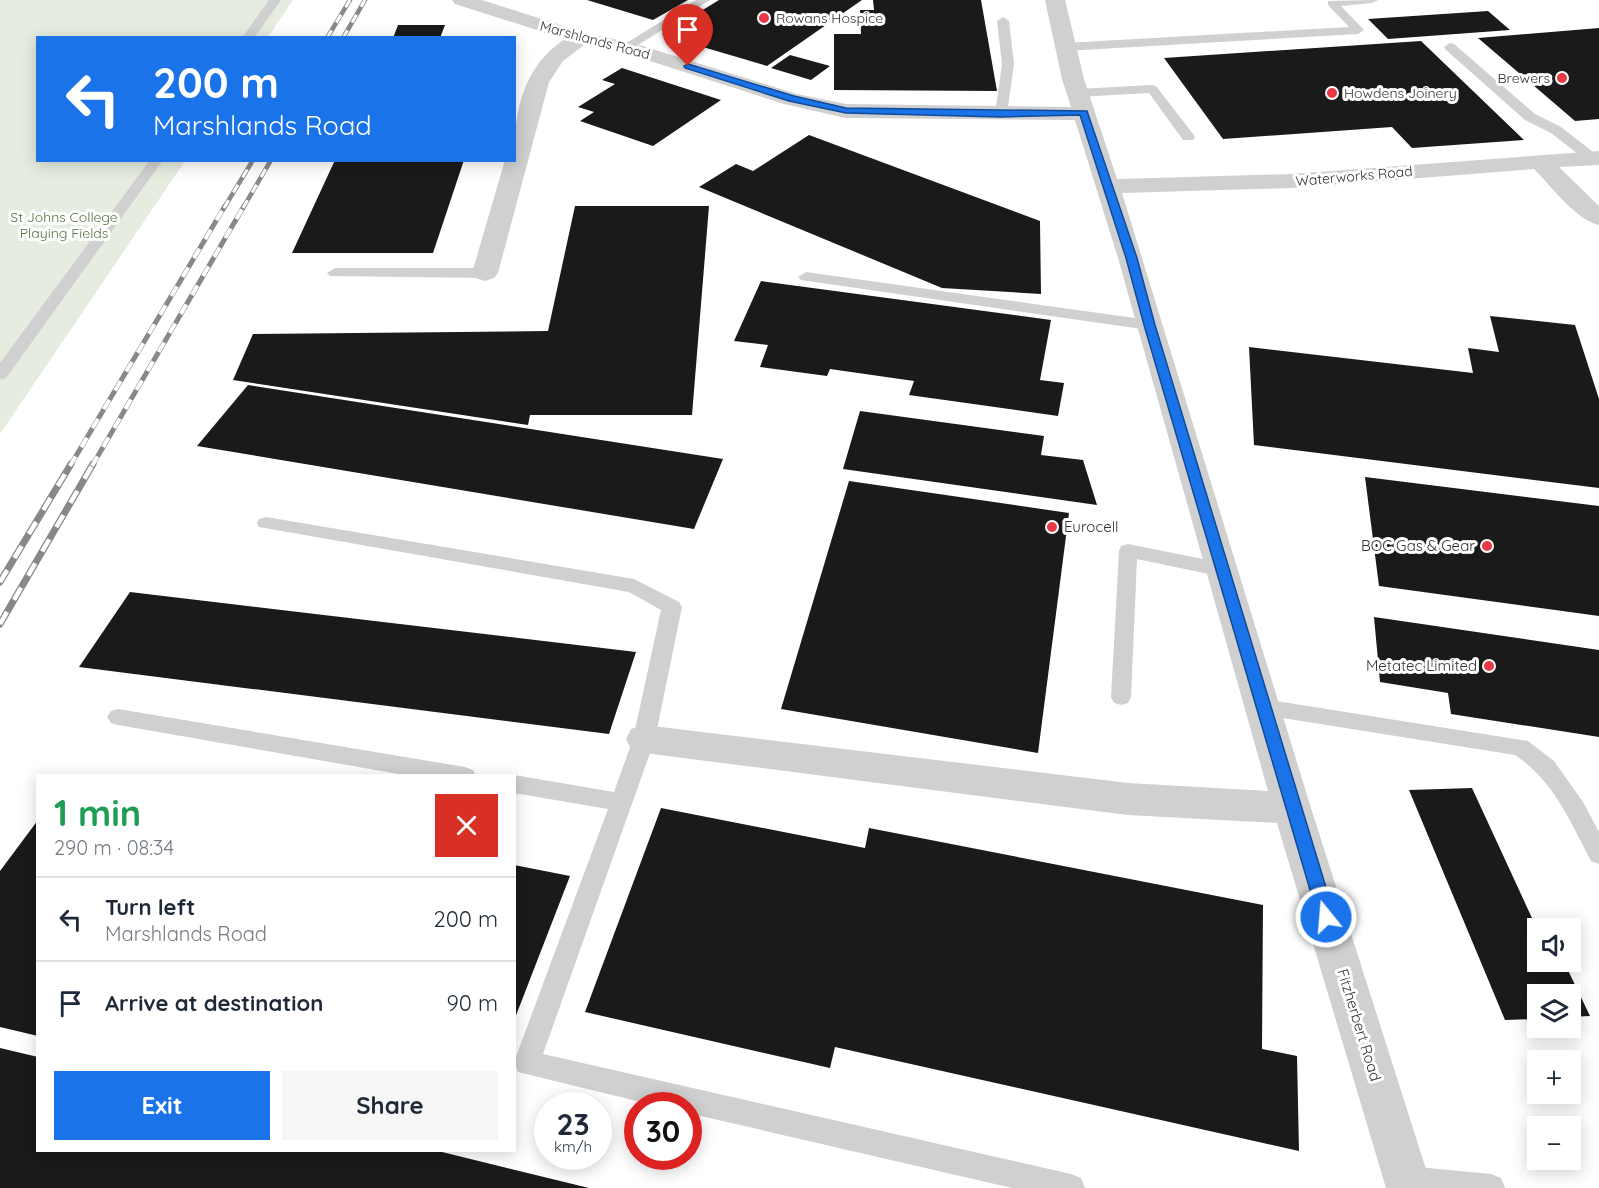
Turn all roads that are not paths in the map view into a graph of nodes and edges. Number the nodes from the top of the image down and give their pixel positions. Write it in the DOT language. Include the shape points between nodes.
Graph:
graph roads {
  1 [pos="274,0"];
  2 [pos="462,0"];
  3 [pos="704,0"];
  4 [pos="1055,0"];
  5 [pos="1372,0"];
  6 [pos="1003,21"];
  7 [pos="249,36"];
  8 [pos="581,38"];
  9 [pos="626,47"];
  10 [pos="1065,47"];
  11 [pos="1450,47"];
  12 [pos="1081,103"];
  13 [pos="1001,114"];
  14 [pos="1188,137"];
  15 [pos="1595,158"];
  16 [pos="516,161"];
  17 [pos="1540,161"];
  18 [pos="156,162"];
  19 [pos="516,162"];
  20 [pos="1108,186"];
  21 [pos="1599,218"];
  22 [pos="335,273"];
  23 [pos="485,273"];
  24 [pos="806,277"];
  25 [pos="1149,325"];
  26 [pos="0,374"];
  27 [pos="266,523"];
  28 [pos="1223,570"];
  29 [pos="1121,697"];
  30 [pos="1263,707"];
  31 [pos="118,717"];
  32 [pos="644,739"];
  33 [pos="453,774"];
  34 [pos="516,784"];
  35 [pos="621,802"];
  36 [pos="1293,808"];
  37 [pos="1599,854"];
  38 [pos="1408,1184"];
  39 [pos="1071,1188"];
  40 [pos="1491,1188"];
  1 -- 7 [label="lane"];
  2 -- 8 [label="street, Marshlands Road"];
  3 -- 9 [label="lane"];
  4 -- 10 [label="street, Fitzherbert Road"];
  5 -- 10 [label="lane" via="1332,3 1358,30"];
  6 -- 13 [label="lane" via="1008,64"];
  8 -- 9 [label="street, Marshlands Road"];
  8 -- 16 [label="street" via="545,66"];
  9 -- 13 [label="street, Marshlands Road" via="792,99 846,111"];
  10 -- 12 [label="street, Fitzherbert Road"];
  11 -- 15 [label="lane" via="1530,117"];
  12 -- 13 [label="street, Marshlands Road"];
  12 -- 14 [label="lane" via="1152,89"];
  12 -- 20 [label="street, Fitzherbert Road"];
  15 -- 17 [label="street, Waterworks Road"];
  17 -- 20 [label="street, Waterworks Road" via="1238,186"];
  17 -- 21 [label="street"];
  18 -- 26 [label="lane"];
  19 -- 23 [label="street"];
  20 -- 25 [label="street, Fitzherbert Road"];
  22 -- 23 [label="lane"];
  24 -- 25 [label="lane"];
  25 -- 28 [label="street, Fitzherbert Road"];
  27 -- 32 [label="lane" via="634,586 672,607"];
  28 -- 29 [label="lane" via="1128,551"];
  28 -- 30 [label="street, Fitzherbert Road"];
  30 -- 36 [label="street, Fitzherbert Road"];
  30 -- 37 [label="lane" via="1520,747 1536,755 1558,777"];
  31 -- 33 [label="lane"];
  32 -- 35 [label="lane"];
  32 -- 36 [label="street" via="1128,799"];
  34 -- 35 [label="lane"];
  35 -- 39 [label="lane" via="527,1063"];
  36 -- 38 [label="street, Fitzherbert Road"];
  38 -- 40 [label="lane"];
}
